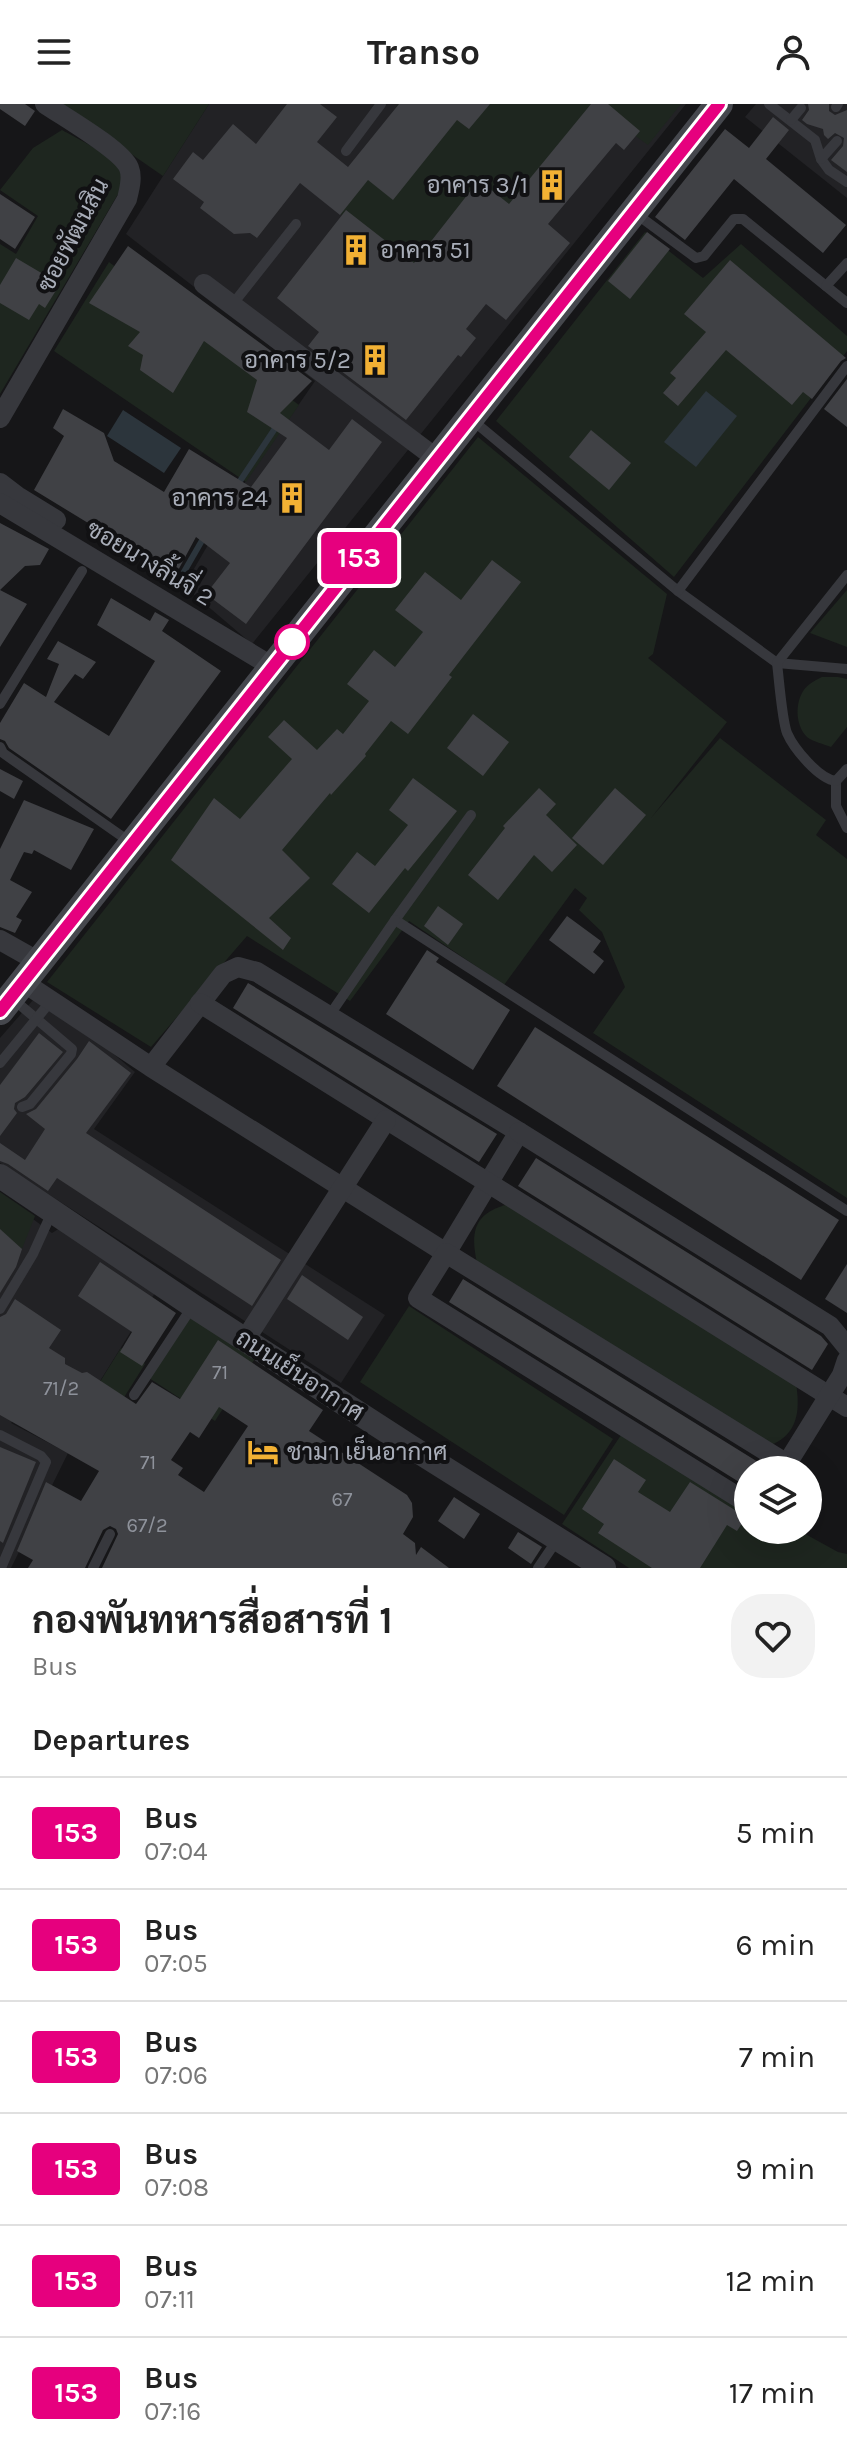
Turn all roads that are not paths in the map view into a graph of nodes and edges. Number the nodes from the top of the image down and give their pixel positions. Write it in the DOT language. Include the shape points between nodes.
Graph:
graph roads {
  1 [pos="45,104"];
  2 [pos="381,104"];
  3 [pos="719,104"];
  4 [pos="769,104"];
  5 [pos="801,108"];
  6 [pos="791,120"];
  7 [pos="821,126"];
  8 [pos="812,137"];
  9 [pos="837,141"];
  10 [pos="346,151"];
  11 [pos="821,159"];
  12 [pos="847,182"];
  13 [pos="633,212"];
  14 [pos="296,224"];
  15 [pos="847,263"];
  16 [pos="204,284"];
  17 [pos="826,286"];
  18 [pos="847,303"];
  19 [pos="232,305"];
  20 [pos="847,366"];
  21 [pos="0,418"];
  22 [pos="470,418"];
  23 [pos="437,459"];
  24 [pos="0,483"];
  25 [pos="0,503"];
  26 [pos="82,571"];
  27 [pos="847,575"];
  28 [pos="678,591"];
  29 [pos="225,639"];
  30 [pos="777,663"];
  31 [pos="273,667"];
  32 [pos="847,669"];
  33 [pos="0,704"];
  34 [pos="0,747"];
  35 [pos="847,769"];
  36 [pos="836,781"];
  37 [pos="471,815"];
  38 [pos="847,828"];
  39 [pos="133,844"];
  40 [pos="395,920"];
  41 [pos="0,940"];
  42 [pos="18,988"];
  43 [pos="51,1001"];
  44 [pos="200,1003"];
  45 [pos="329,1016"];
  46 [pos="37,1017"];
  47 [pos="16,1043"];
  48 [pos="26,1051"];
  49 [pos="0,1064"];
  50 [pos="151,1067"];
  51 [pos="9,1073"];
  52 [pos="22,1107"];
  53 [pos="386,1120"];
  54 [pos="519,1132"];
  55 [pos="0,1176"];
  56 [pos="488,1184"];
  57 [pos="342,1188"];
  58 [pos="53,1211"];
  59 [pos="847,1211"];
  60 [pos="446,1253"];
  61 [pos="193,1306"];
  62 [pos="0,1309"];
  63 [pos="245,1340"];
  64 [pos="847,1347"];
  65 [pos="847,1360"];
  66 [pos="134,1395"];
  67 [pos="829,1395"];
  68 [pos="847,1407"];
  69 [pos="0,1435"];
  70 [pos="768,1456"];
  71 [pos="792,1456"];
  72 [pos="734,1495"];
  73 [pos="110,1534"];
  74 [pos="558,1538"];
  75 [pos="1,1568"];
  76 [pos="93,1568"];
  77 [pos="538,1568"];
  78 [pos="604,1568"];
  1 -- 21 [label="street, ซอยพัฒนสิน" via="120,156 131,181 127,199"];
  2 -- 10 [label="lane"];
  3 -- 13 [label="main road"];
  4 -- 6 [label="lane"];
  5 -- 6 [label="lane"];
  6 -- 8 [label="lane"];
  7 -- 8 [label="lane"];
  8 -- 11 [label="lane"];
  9 -- 11 [label="lane"];
  11 -- 12 [label="lane"];
  13 -- 17 [label="lane" via="696,258 704,256 734,219 743,219"];
  13 -- 22 [label="main road"];
  14 -- 19 [label="lane"];
  15 -- 17 [label="lane"];
  16 -- 19 [label="street"];
  17 -- 18 [label="lane"];
  19 -- 23 [label="street"];
  20 -- 28 [label="lane"];
  22 -- 23 [label="main road"];
  22 -- 28 [label="lane"];
  23 -- 31 [label="main road"];
  24 -- 29 [label="street" via="191,606"];
  25 -- 29 [label="street, ซอยนางลิ้นจี่ 2"];
  26 -- 33 [label="lane"];
  27 -- 30 [label="lane"];
  28 -- 30 [label="lane"];
  29 -- 31 [label="street, ซอยนางลิ้นจี่ 2"];
  30 -- 32 [label="lane"];
  30 -- 36 [label="lane" via="787,732 815,771"];
  31 -- 39 [label="main road"];
  34 -- 39 [label="lane"];
  35 -- 36 [label="lane"];
  36 -- 38 [label="lane" via="836,806"];
  37 -- 40 [label="lane"];
  39 -- 42 [label="main road"];
  40 -- 45 [label="lane"];
  40 -- 59 [label="lane"];
  41 -- 42 [label="street"];
  42 -- 43 [label="street"];
  42 -- 46 [label="lane"];
  43 -- 46 [label="lane"];
  43 -- 50 [label="street"];
  44 -- 45 [label="street" via="223,974 238,967 257,972"];
  44 -- 50 [label="street"];
  44 -- 53 [label="street"];
  45 -- 54 [label="street"];
  46 -- 47 [label="lane"];
  46 -- 52 [label="lane" via="72,1049 30,1104"];
  47 -- 48 [label="lane"];
  47 -- 49 [label="lane"];
  49 -- 51 [label="lane"];
  50 -- 57 [label="street"];
  53 -- 56 [label="street"];
  53 -- 57 [label="street"];
  54 -- 56 [label="street"];
  54 -- 64 [label="street" via="830,1326"];
  55 -- 58 [label="street, ถนนเย็นอากาศ"];
  56 -- 60 [label="street"];
  56 -- 67 [label="street"];
  57 -- 60 [label="street"];
  57 -- 63 [label="street"];
  58 -- 61 [label="street, ถนนเย็นอากาศ"];
  58 -- 62 [label="lane"];
  60 -- 70 [label="street"];
  60 -- 72 [label="street" via="418,1298"];
  61 -- 63 [label="street, ถนนเย็นอากาศ"];
  61 -- 66 [label="lane"];
  63 -- 74 [label="street, ถนนเย็นอากาศ"];
  65 -- 67 [label="street"];
  67 -- 68 [label="street"];
  67 -- 71 [label="street"];
  69 -- 75 [label="lane" via="46,1462"];
  73 -- 76 [label="lane"];
  74 -- 77 [label="lane"];
  74 -- 78 [label="street, ถนนเย็นอากาศ"];
}
